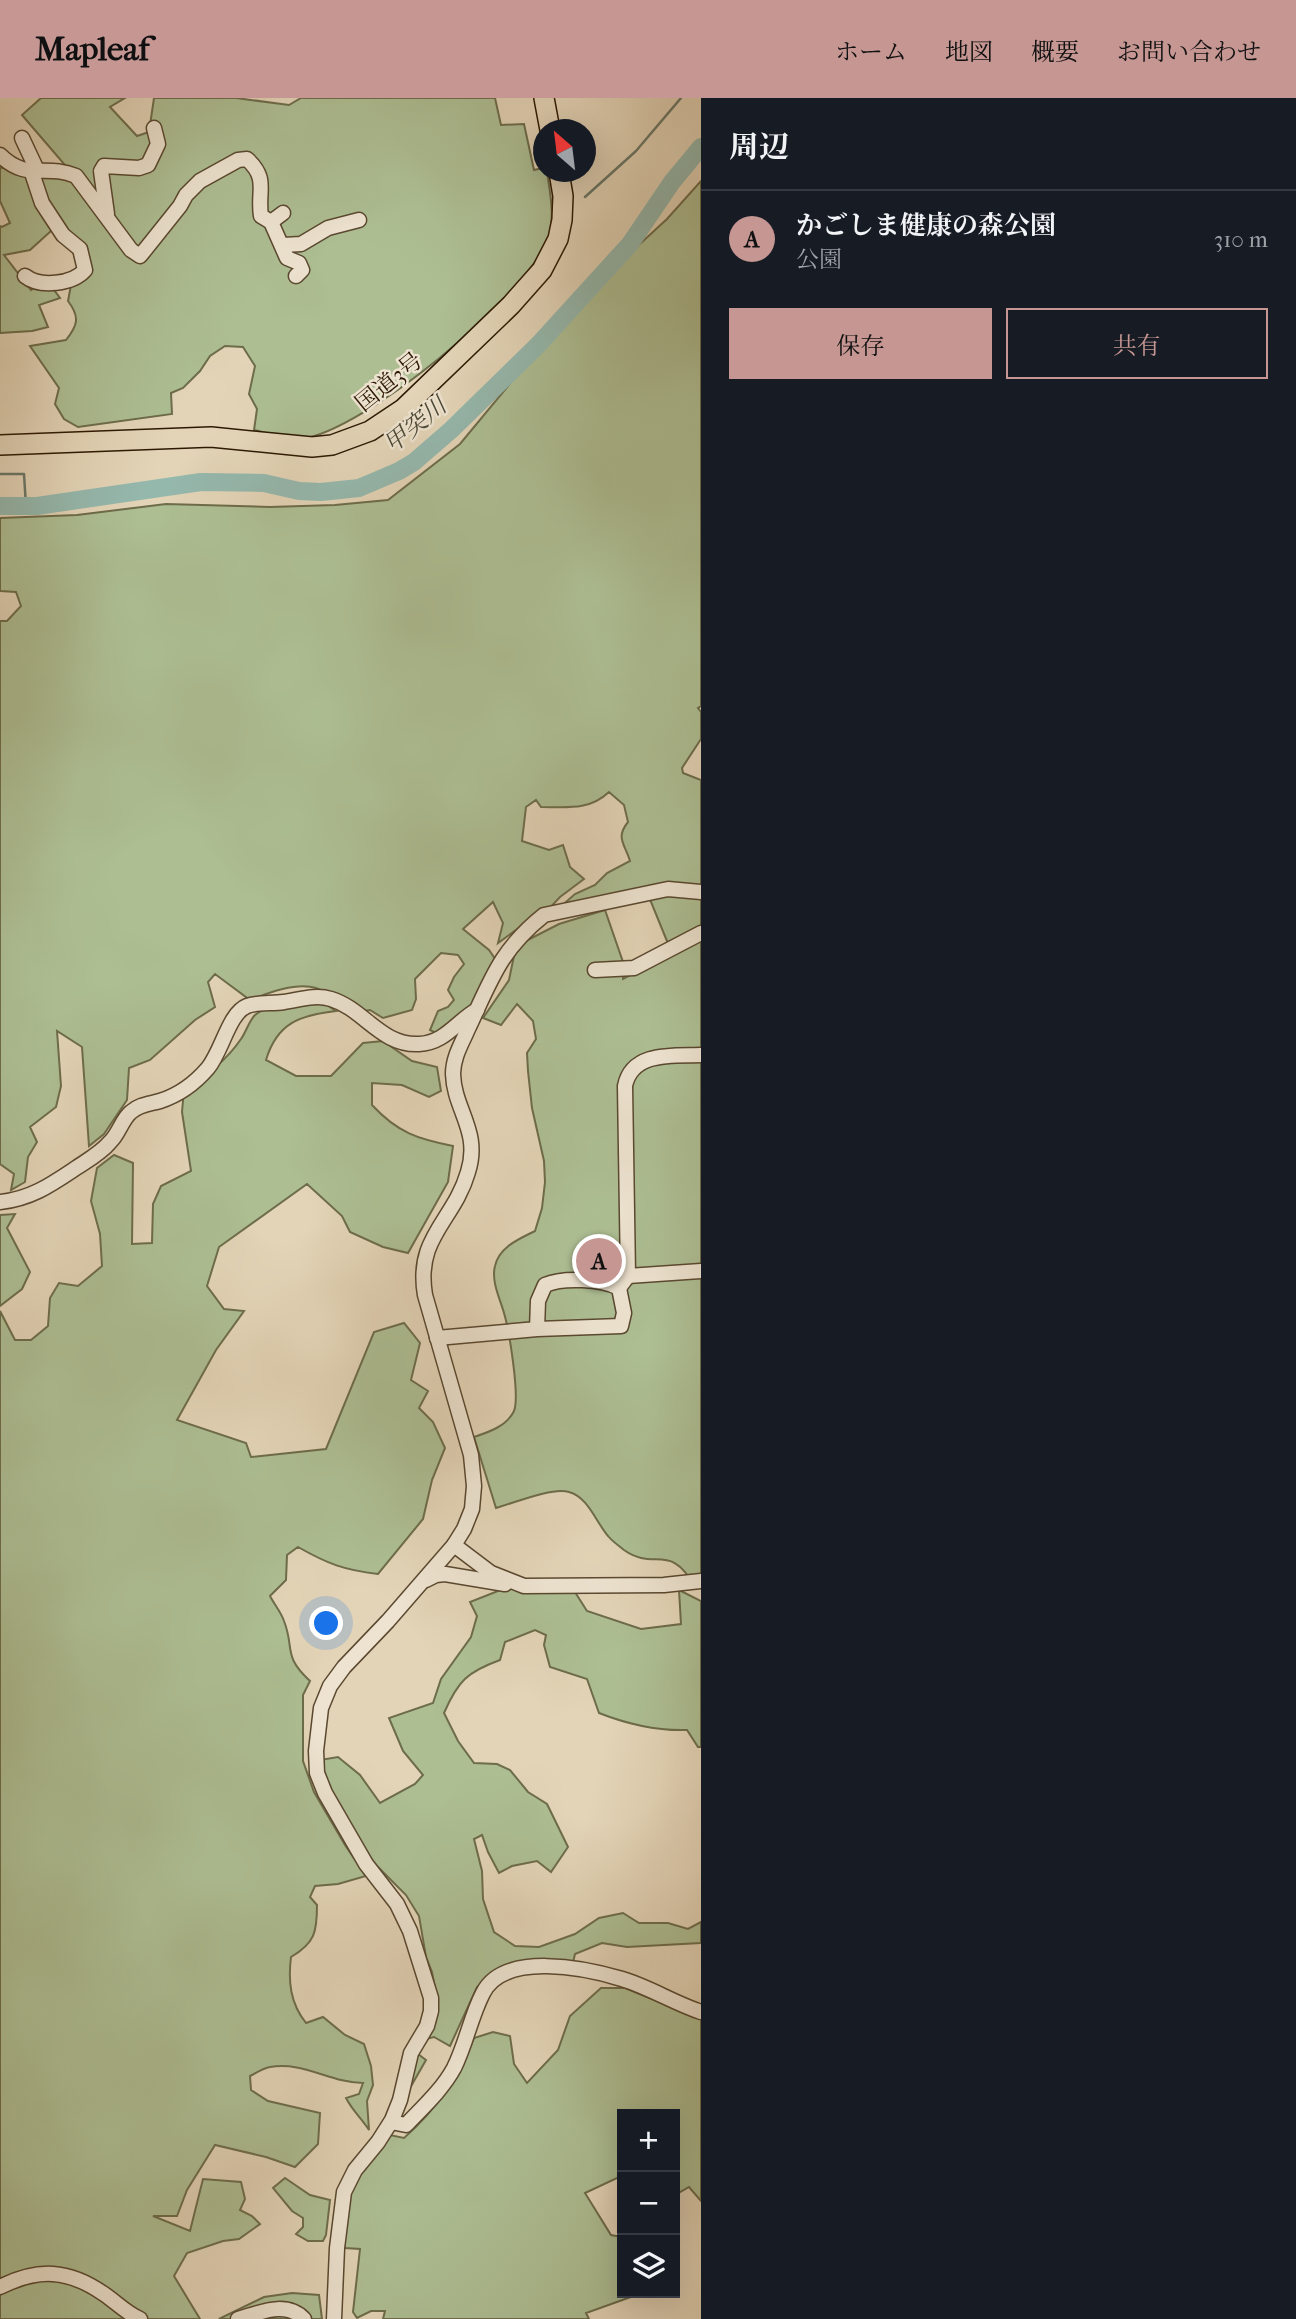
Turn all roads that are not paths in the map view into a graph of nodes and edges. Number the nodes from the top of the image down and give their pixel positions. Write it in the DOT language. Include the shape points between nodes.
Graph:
graph roads {
  1 [pos="544,98"];
  2 [pos="548,119"];
  3 [pos="154,128"];
  4 [pos="22,138"];
  5 [pos="0,155"];
  6 [pos="34,170"];
  7 [pos="561,182"];
  8 [pos="107,216"];
  9 [pos="359,220"];
  10 [pos="282,245"];
  11 [pos="25,276"];
  12 [pos="296,276"];
  13 [pos="0,445"];
  14 [pos="701,892"];
  15 [pos="701,933"];
  16 [pos="595,970"];
  17 [pos="477,1010"];
  18 [pos="701,1055"];
  19 [pos="0,1202"];
  20 [pos="701,1272"];
  21 [pos="623,1282"];
  22 [pos="537,1329"];
  23 [pos="437,1338"];
  24 [pos="454,1545"];
  25 [pos="425,1581"];
  26 [pos="701,1581"];
  27 [pos="524,1586"];
  28 [pos="701,2011"];
  29 [pos="391,2122"];
  30 [pos="0,2287"];
  31 [pos="140,2319"];
  32 [pos="238,2319"];
  33 [pos="304,2319"];
  34 [pos="334,2319"];
  1 -- 2 [label="highway"];
  3 -- 8 [label="street" via="158,144 148,166 104,166 101,171"];
  4 -- 6 [label="street"];
  5 -- 6 [label="street" via="10,166"];
  6 -- 8 [label="street" via="76,176"];
  6 -- 11 [label="street" via="42,203 63,235 80,250 85,270 80,276 43,284"];
  7 -- 13 [label="highway, 国道3号" via="562,220 542,271 404,409 370,431 312,447 211,437"];
  8 -- 10 [label="street" via="140,256 200,181 247,159 258,168 261,178 261,216 277,218"];
  9 -- 10 [label="street" via="328,228 301,244"];
  10 -- 12 [label="street" via="287,258 299,263 302,270"];
  14 -- 17 [label="street" via="668,889 544,915 505,954"];
  15 -- 16 [label="street" via="635,968"];
  17 -- 19 [label="street" via="451,1033 420,1044 390,1039 329,998 247,1006 233,1017 223,1045 196,1081 129,1113 103,1150 41,1192"];
  17 -- 23 [label="street" via="456,1055 453,1073 472,1140 469,1171 428,1246 422,1272"];
  18 -- 21 [label="street" via="656,1057 636,1065 628,1074"];
  20 -- 21 [label="street"];
  21 -- 22 [label="street" via="545,1285 538,1301"];
  21 -- 22 [label="street" via="621,1326"];
  22 -- 23 [label="street"];
  23 -- 24 [label="street" via="474,1470 472,1509"];
  24 -- 25 [label="street"];
  24 -- 27 [label="street" via="491,1573"];
  25 -- 27 [label="street" via="445,1574"];
  25 -- 29 [label="street" via="336,1676 325,1696 317,1733 320,1782 366,1864 397,1904 431,1998 430,2018 411,2053"];
  26 -- 27 [label="street"];
  28 -- 29 [label="street" via="603,1974 547,1966 509,1970 484,1990 453,2068 434,2095 406,2125"];
  29 -- 34 [label="street" via="344,2192"];
  30 -- 31 [label="street" via="55,2273 80,2280"];
  32 -- 33 [label="street" via="277,2309"];
}
